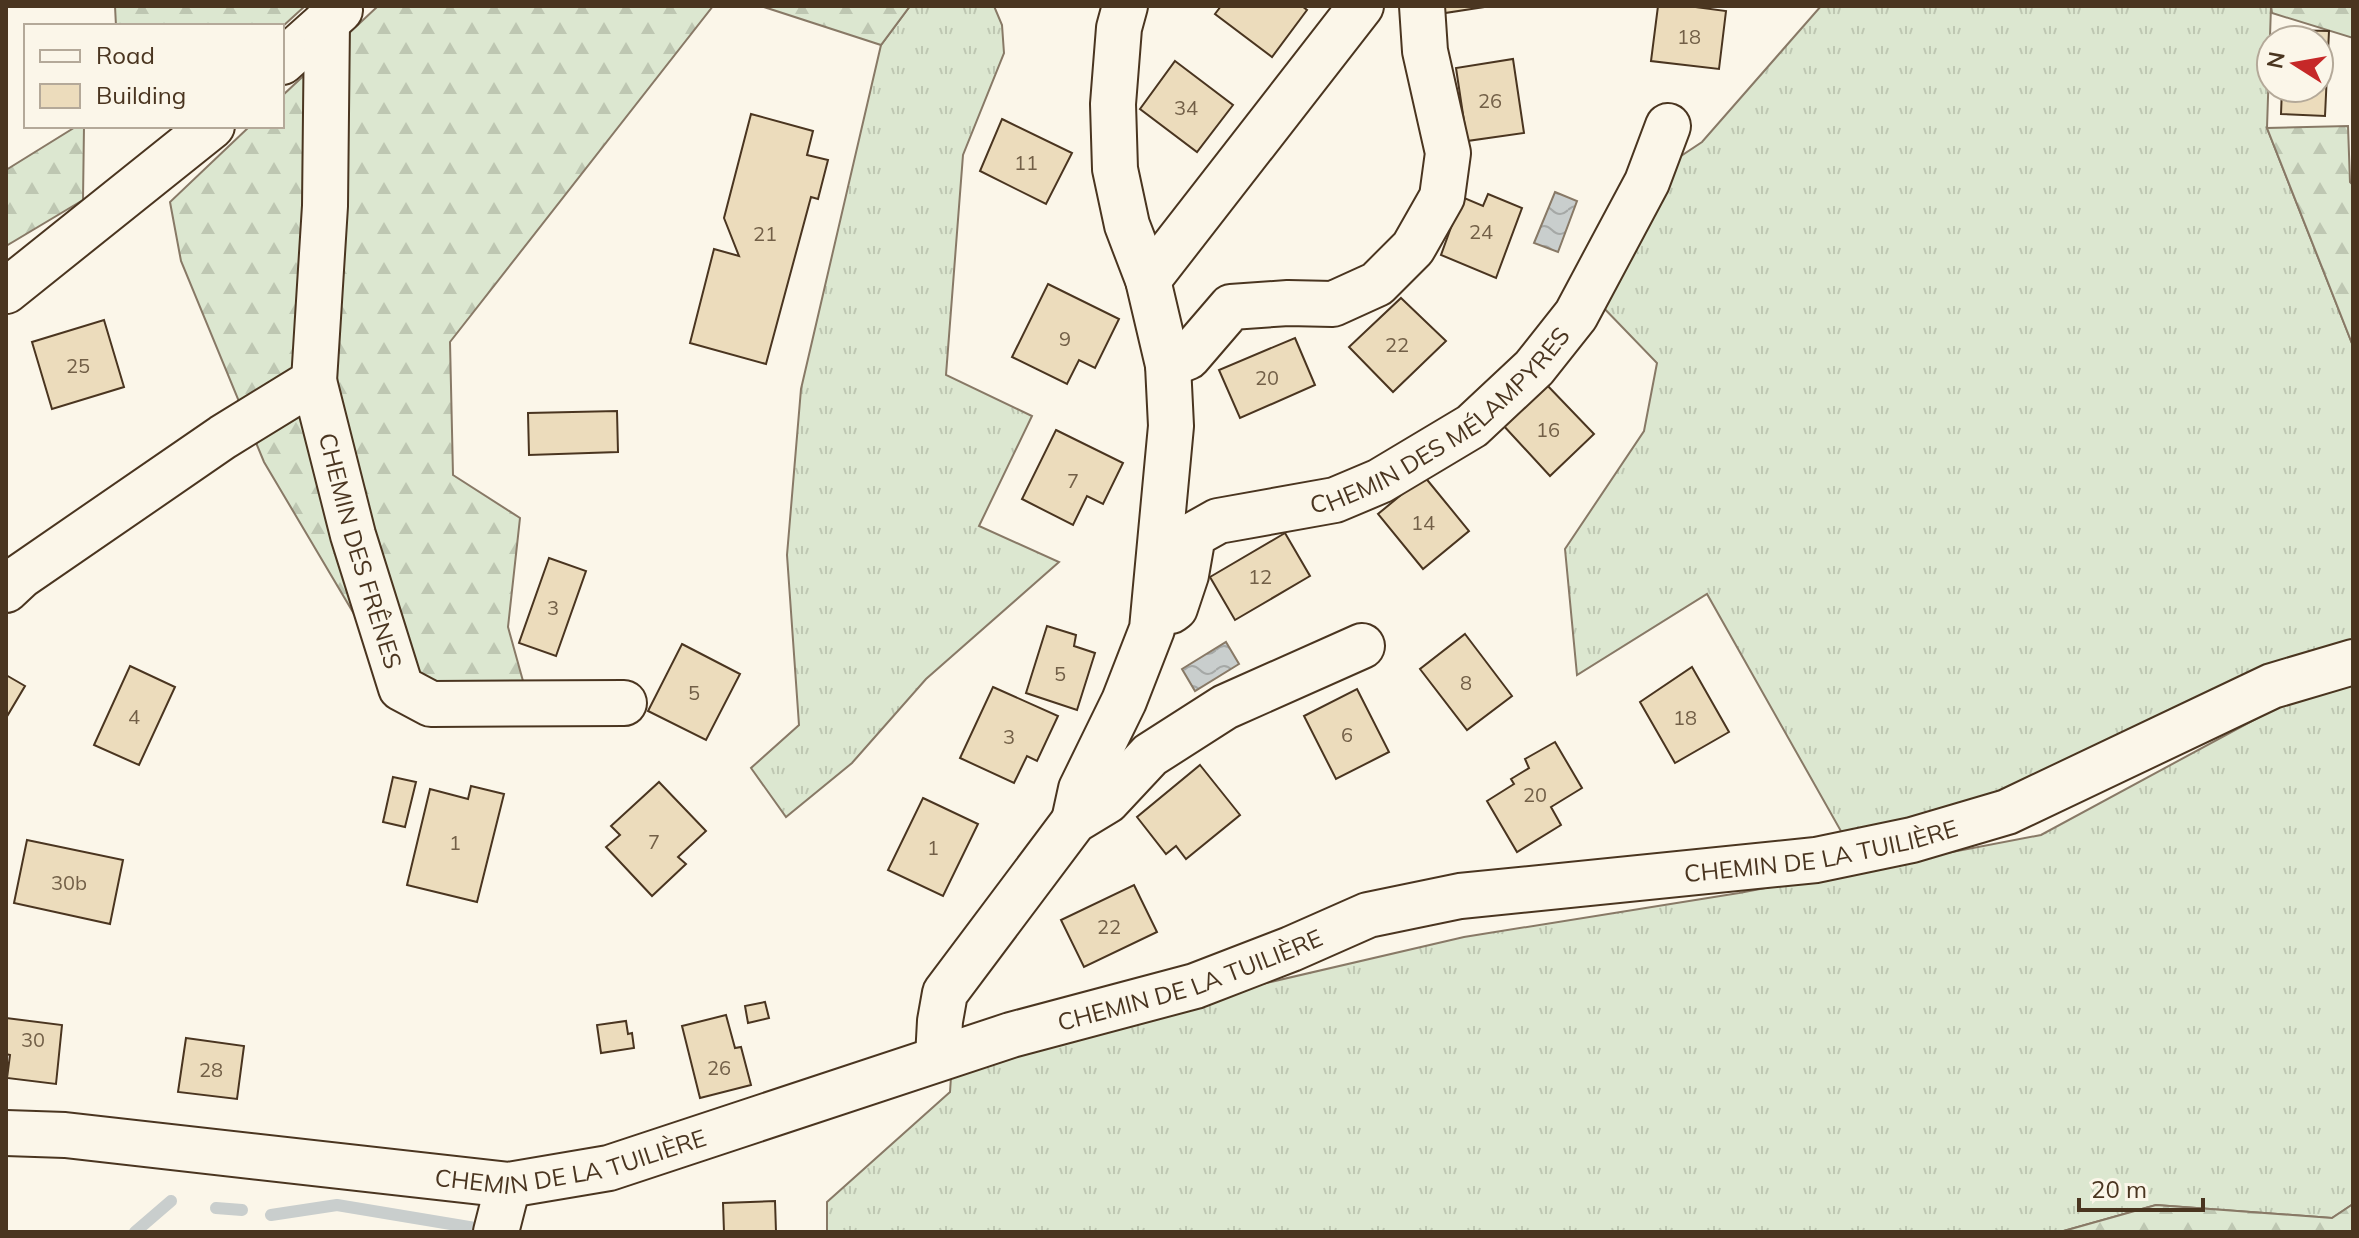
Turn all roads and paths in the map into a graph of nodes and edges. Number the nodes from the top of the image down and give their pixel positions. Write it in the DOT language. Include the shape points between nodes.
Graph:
graph roads {
  1 [pos="1125,6"];
  2 [pos="1361,6"];
  3 [pos="1422,6"];
  4 [pos="336,14"];
  5 [pos="284,60"];
  6 [pos="1668,126"];
  7 [pos="210,128"];
  8 [pos="1148,280"];
  9 [pos="6,291"];
  10 [pos="1168,365"];
  11 [pos="314,381"];
  12 [pos="6,590"];
  13 [pos="1152,629"];
  14 [pos="1362,646"];
  15 [pos="2353,662"];
  16 [pos="624,703"];
  17 [pos="1074,821"];
  18 [pos="938,1058"];
  19 [pos="6,1133"];
  20 [pos="508,1185"];
  21 [pos="496,1232"];
  1 -- 8 [label="street, CHEMIN DES MÉLAMPYRES" via="1113,104 1115,169 1127,225"];
  2 -- 8 [label="street"];
  3 -- 10 [label="street" via="1425,51 1448,153 1442,197 1413,248 1377,284 1333,304 1231,307 1188,357"];
  4 -- 5 [label="street"];
  4 -- 11 [label="street, CHEMIN DES FRÊNES"];
  6 -- 13 [label="street, CHEMIN DES MÉLAMPYRES" via="1647,182 1576,315 1534,368 1472,426 1380,481 1335,500 1218,521 1193,535 1175,608"];
  7 -- 9 [label="street"];
  8 -- 10 [label="street, CHEMIN DES MÉLAMPYRES"];
  10 -- 13 [label="street, CHEMIN DES MÉLAMPYRES" via="1171,426"];
  11 -- 12 [label="street" via="223,437"];
  11 -- 16 [label="street, CHEMIN DES FRÊNES" via="353,535 401,688 431,704"];
  13 -- 17 [label="street, CHEMIN DES MÉLAMPYRES" via="1081,789"];
  14 -- 17 [label="street, CHEMIN DES MÉLAMPYRES" via="1196,724 1150,755 1107,801"];
  15 -- 18 [label="street, CHEMIN DE LA TUILIÈRE" via="2272,686 2007,812 1912,840 1816,860 1460,896 1368,915 1195,986"];
  17 -- 18 [label="street, CHEMIN DES MÉLAMPYRES" via="945,993"];
  18 -- 20 [label="street, CHEMIN DE LA TUILIÈRE" via="609,1168"];
  19 -- 20 [label="street, CHEMIN DE LA TUILIÈRE" via="65,1135"];
  20 -- 21 [label="street"];
}
